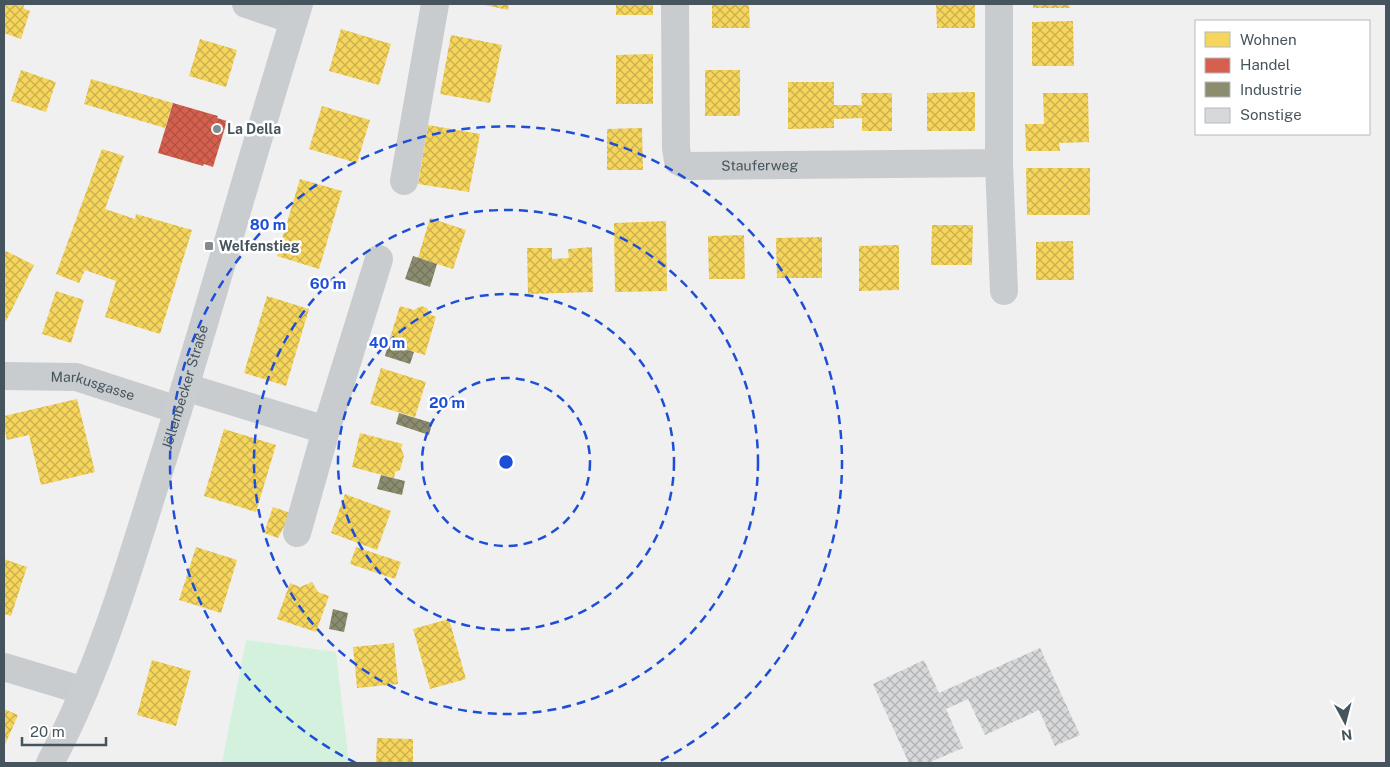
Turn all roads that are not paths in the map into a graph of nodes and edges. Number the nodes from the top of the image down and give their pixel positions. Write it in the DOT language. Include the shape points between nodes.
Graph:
graph roads {
  1 [pos="246,4"];
  2 [pos="435,4"];
  3 [pos="675,4"];
  4 [pos="999,4"];
  5 [pos="296,12"];
  6 [pos="1000,163"];
  7 [pos="404,181"];
  8 [pos="379,258"];
  9 [pos="1004,291"];
  10 [pos="4,376"];
  11 [pos="182,399"];
  12 [pos="326,430"];
  13 [pos="297,533"];
  14 [pos="4,667"];
  15 [pos="84,691"];
  16 [pos="50,763"];
  1 -- 5 [label="street"];
  2 -- 7 [label="street"];
  3 -- 6 [label="street, Stauferweg" via="676,148 678,161 688,166"];
  4 -- 6 [label="street"];
  5 -- 11 [label="main road, Jöllenbecker Straße"];
  6 -- 9 [label="street"];
  8 -- 12 [label="street"];
  10 -- 11 [label="street, Markusgasse" via="76,377"];
  11 -- 12 [label="street"];
  11 -- 15 [label="main road, Jöllenbecker Straße" via="114,617"];
  12 -- 13 [label="street"];
  14 -- 15 [label="street"];
  15 -- 16 [label="main road, Jöllenbecker Straße"];
}
